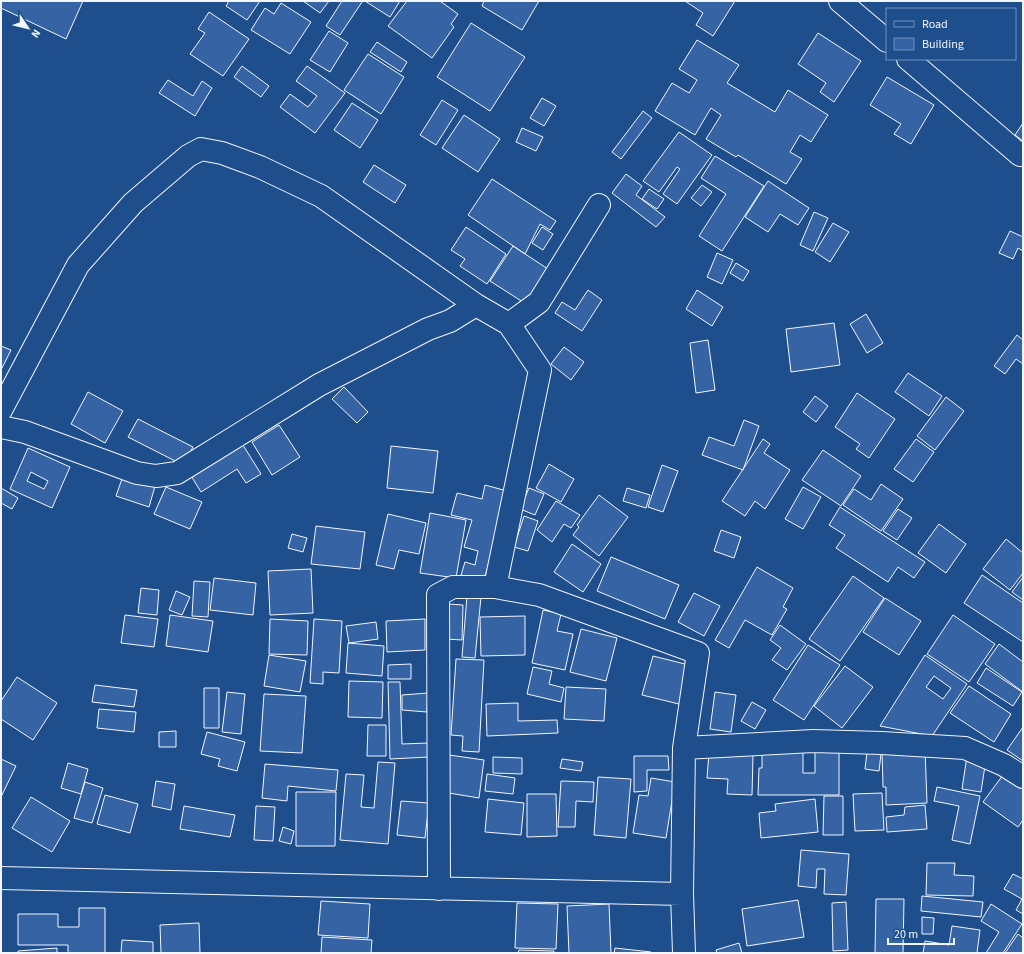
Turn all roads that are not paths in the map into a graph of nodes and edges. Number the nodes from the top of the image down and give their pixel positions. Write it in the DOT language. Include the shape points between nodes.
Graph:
graph roads {
  1 [pos="840,1"];
  2 [pos="886,40"];
  3 [pos="909,60"];
  4 [pos="1022,155"];
  5 [pos="599,205"];
  6 [pos="476,306"];
  7 [pos="509,324"];
  8 [pos="1,410"];
  9 [pos="1,427"];
  10 [pos="495,587"];
  11 [pos="684,748"];
  12 [pos="1023,777"];
  13 [pos="1,878"];
  14 [pos="439,889"];
  15 [pos="682,894"];
  16 [pos="684,953"];
  1 -- 2 [label="street"];
  3 -- 4 [label="street"];
  5 -- 7 [label="street" via="539,302"];
  6 -- 7 [label="street"];
  6 -- 8 [label="street" via="321,196 260,167 222,153 200,149 133,202 78,265"];
  6 -- 9 [label="street" via="319,385 177,473 156,476 137,473 25,432"];
  7 -- 10 [label="street" via="540,370"];
  10 -- 11 [label="street" via="539,595 698,653"];
  10 -- 14 [label="street" via="453,587 438,595"];
  11 -- 12 [label="street" via="813,741 965,748 1004,765"];
  11 -- 15 [label="street"];
  13 -- 14 [label="street"];
  14 -- 15 [label="street"];
  15 -- 16 [label="street"];
}
